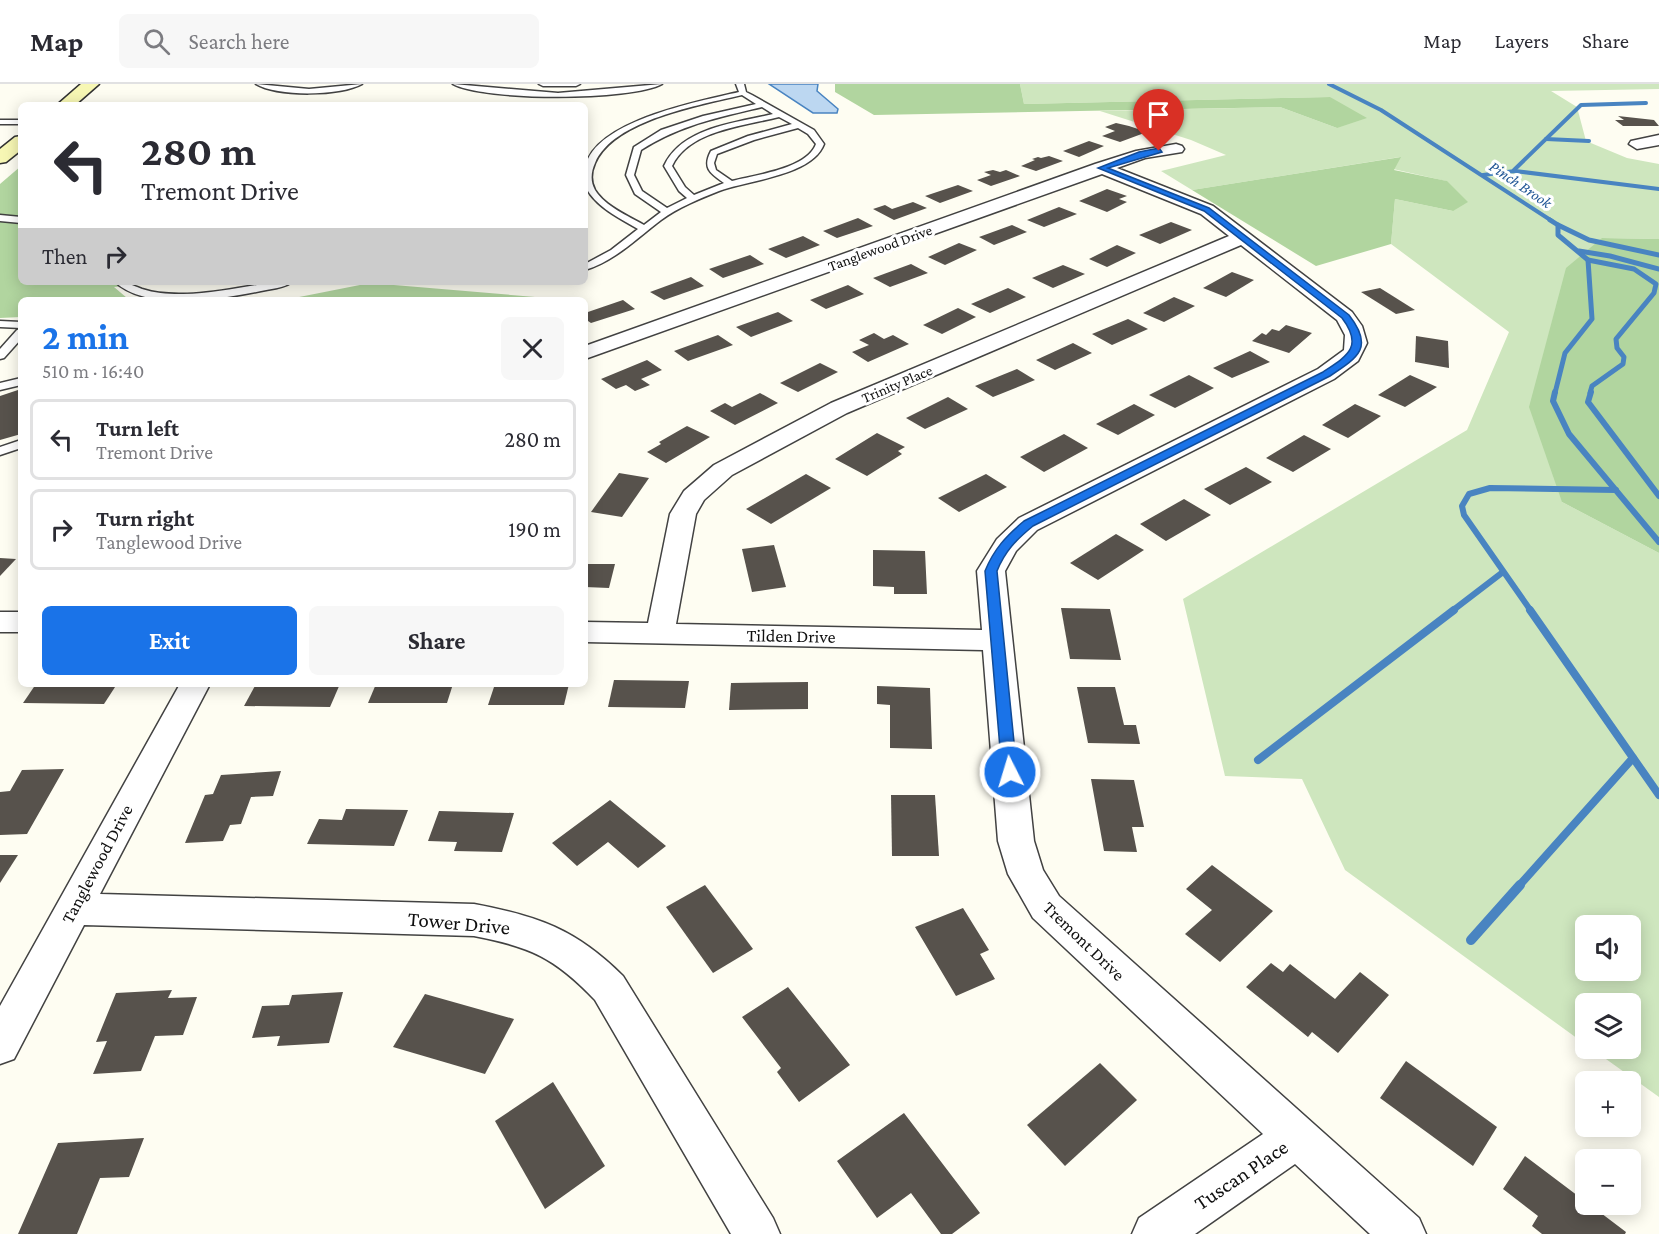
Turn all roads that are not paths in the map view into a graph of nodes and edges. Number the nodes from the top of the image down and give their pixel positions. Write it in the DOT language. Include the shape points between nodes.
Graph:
graph roads {
  1 [pos="91,84"];
  2 [pos="260,84"];
  3 [pos="358,84"];
  4 [pos="457,84"];
  5 [pos="543,84"];
  6 [pos="576,84"];
  7 [pos="658,84"];
  8 [pos="741,88"];
  9 [pos="69,102"];
  10 [pos="763,105"];
  11 [pos="781,114"];
  12 [pos="0,122"];
  13 [pos="18,122"];
  14 [pos="799,124"];
  15 [pos="1659,140"];
  16 [pos="1637,144"];
  17 [pos="1176,149"];
  18 [pos="1101,168"];
  19 [pos="588,175"];
  20 [pos="588,183"];
  21 [pos="730,184"];
  22 [pos="693,198"];
  23 [pos="667,212"];
  24 [pos="0,218"];
  25 [pos="18,220"];
  26 [pos="645,229"];
  27 [pos="1243,237"];
  28 [pos="588,266"];
  29 [pos="127,285"];
  30 [pos="272,285"];
  31 [pos="0,324"];
  32 [pos="18,326"];
  33 [pos="18,335"];
  34 [pos="588,352"];
  35 [pos="0,356"];
  36 [pos="18,382"];
  37 [pos="0,387"];
  38 [pos="18,445"];
  39 [pos="0,451"];
  40 [pos="0,622"];
  41 [pos="18,622"];
  42 [pos="588,632"];
  43 [pos="660,634"];
  44 [pos="997,640"];
  45 [pos="193,687"];
  46 [pos="73,909"];
  47 [pos="0,1046"];
  48 [pos="1297,1137"];
  49 [pos="757,1234"];
  50 [pos="1155,1234"];
  51 [pos="1403,1234"];
  1 -- 9 [label="street"];
  2 -- 3 [label="lane" via="294,91"];
  4 -- 7 [label="lane" via="509,93 562,96 621,92"];
  5 -- 6 [label="lane"];
  8 -- 10 [label="lane"];
  8 -- 19 [label="lane" via="648,118 622,131 601,147 590,163"];
  10 -- 11 [label="lane"];
  10 -- 23 [label="lane" via="664,132 637,149 630,175 638,192"];
  11 -- 14 [label="lane"];
  11 -- 22 [label="lane" via="704,134 674,153 668,166 682,189"];
  12 -- 13 [label="lane"];
  14 -- 21 [label="lane" via="714,153 712,171"];
  14 -- 21 [label="lane" via="820,144 818,152 792,168"];
  15 -- 16 [label="street"];
  17 -- 18 [label="street, Tanglewood Drive" via="1142,154"];
  18 -- 27 [label="street, Tremont Drive" via="1193,203"];
  18 -- 34 [label="street, Tanglewood Drive"];
  20 -- 26 [label="lane" via="606,206"];
  21 -- 22 [label="lane"];
  22 -- 23 [label="lane"];
  23 -- 26 [label="lane"];
  24 -- 25 [label="lane"];
  26 -- 28 [label="lane" via="618,251"];
  27 -- 43 [label="street, Trinity Place" via="839,408 723,470 693,496 683,514"];
  27 -- 44 [label="street, Tremont Drive" via="1345,316 1357,338 1351,357 1326,374 1028,524 998,554 991,571"];
  29 -- 30 [label="lane" via="144,292 184,296"];
  31 -- 32 [label="lane"];
  33 -- 35 [label="lane"];
  36 -- 37 [label="lane"];
  38 -- 39 [label="lane"];
  40 -- 41 [label="street"];
  42 -- 43 [label="street, Tilden Drive"];
  43 -- 44 [label="street, Tilden Drive"];
  44 -- 48 [label="street, Tremont Drive" via="1016,841 1026,874 1046,907"];
  45 -- 46 [label="street, Tanglewood Drive"];
  46 -- 47 [label="street, Tanglewood Drive"];
  46 -- 49 [label="street, Tower Drive" via="474,920 519,928 556,942 587,964 609,988"];
  48 -- 50 [label="street, Tuscan Place"];
  48 -- 51 [label="street, Tremont Drive"];
}
